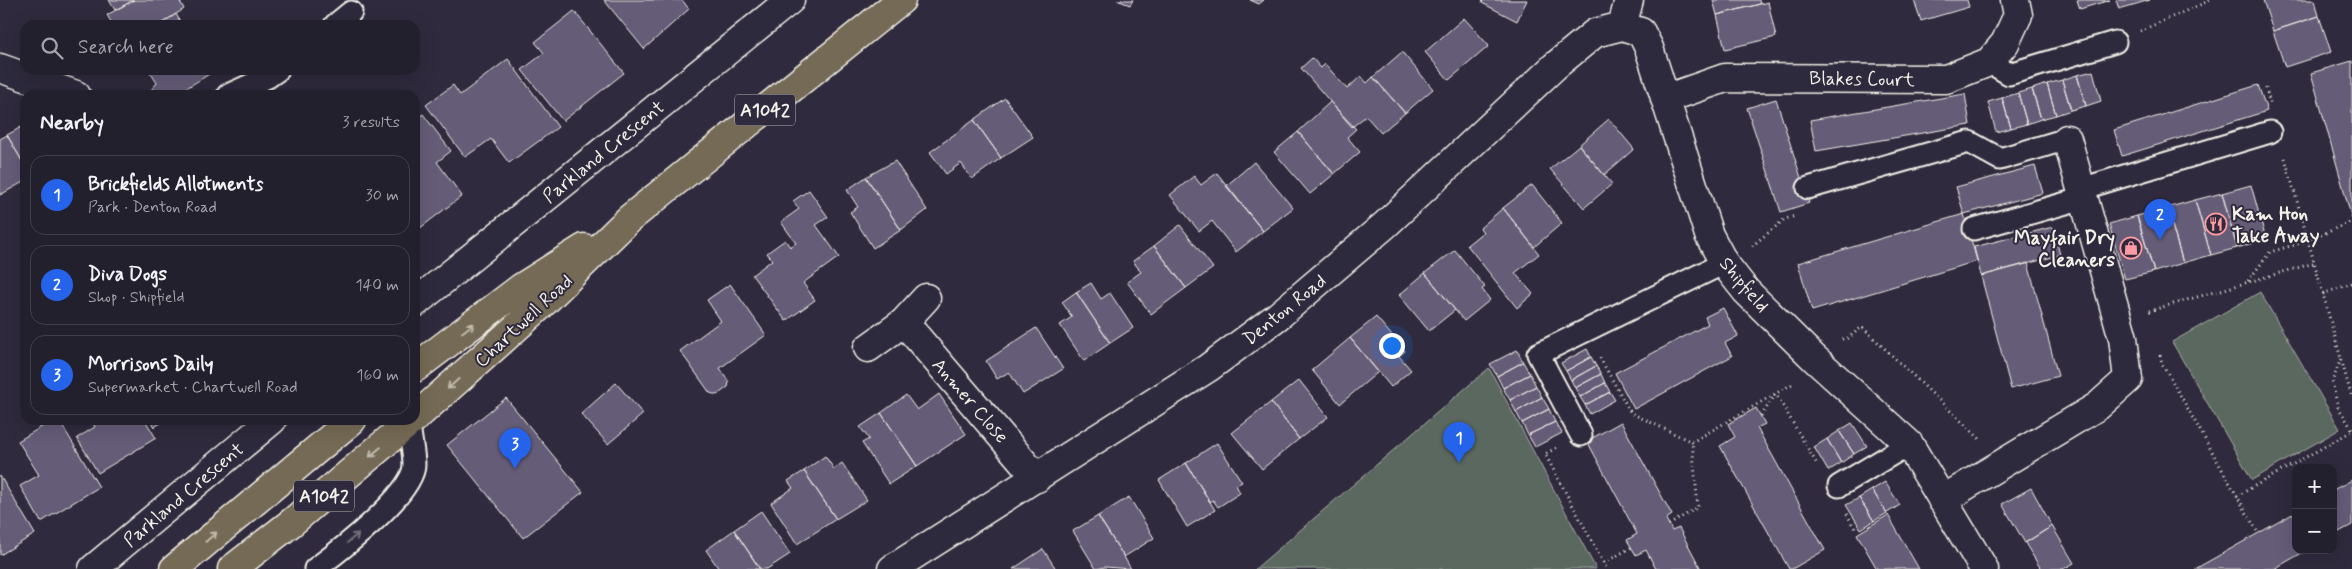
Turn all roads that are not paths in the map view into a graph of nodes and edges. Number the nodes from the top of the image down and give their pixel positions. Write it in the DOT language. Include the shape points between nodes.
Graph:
graph roads {
  1 [pos="790,0"];
  2 [pos="901,0"];
  3 [pos="1629,0"];
  4 [pos="2015,0"];
  5 [pos="1622,26"];
  6 [pos="2115,42"];
  7 [pos="1989,62"];
  8 [pos="0,68"];
  9 [pos="271,75"];
  10 [pos="62,90"];
  11 [pos="239,90"];
  12 [pos="1665,99"];
  13 [pos="2270,132"];
  14 [pos="2067,139"];
  15 [pos="1810,187"];
  16 [pos="2082,193"];
  17 [pos="629,219"];
  18 [pos="1974,229"];
  19 [pos="1724,263"];
  20 [pos="420,298"];
  21 [pos="926,298"];
  22 [pos="904,322"];
  23 [pos="868,348"];
  24 [pos="420,364"];
  25 [pos="420,413"];
  26 [pos="266,425"];
  27 [pos="346,425"];
  28 [pos="406,425"];
  29 [pos="412,425"];
  30 [pos="1581,435"];
  31 [pos="1909,444"];
  32 [pos="1037,478"];
  33 [pos="1840,496"];
  34 [pos="1942,500"];
  35 [pos="328,565"];
  36 [pos="93,569"];
  37 [pos="174,569"];
  38 [pos="234,569"];
  39 [pos="892,569"];
  40 [pos="1984,569"];
  1 -- 20 [label="street, Parkland Crescent"];
  2 -- 17 [label="highway, Chartwell Road / A1042"];
  3 -- 5 [label="street"];
  4 -- 7 [label="street, Blakes Court" via="2018,15 2005,43"];
  5 -- 12 [label="street, Shipfield" via="1641,32"];
  5 -- 32 [label="street, Denton Road" via="1595,33 1555,66 1385,225 1278,316 1208,368"];
  6 -- 7 [label="lane" via="2009,74"];
  7 -- 12 [label="street, Blakes Court" via="1946,79 1725,78"];
  8 -- 10 [label="street"];
  9 -- 11 [label="lane"];
  12 -- 19 [label="street, Shipfield" via="1710,235"];
  13 -- 16 [label="lane"];
  14 -- 15 [label="lane" via="2000,159 1969,142"];
  14 -- 16 [label="street"];
  16 -- 18 [label="lane"];
  16 -- 34 [label="street" via="2124,338 2128,380 2098,406"];
  24 -- 17 [label="highway, Chartwell Road / A1042, one-way" via="522,287"];
  17 -- 25 [label="highway, Chartwell Road / A1042, one-way" via="539,307"];
  19 -- 30 [label="lane" via="1538,354"];
  19 -- 31 [label="street, Shipfield" via="1746,290 1815,359"];
  21 -- 22 [label="street"];
  22 -- 23 [label="street"];
  22 -- 32 [label="street, Anmer Close"];
  26 -- 36 [label="street, Parkland Crescent"];
  37 -- 27 [label="highway, A1042, one-way"];
  28 -- 38 [label="highway, Chartwell Road / A1042, one-way"];
  35 -- 29 [label="lane, one-way" via="401,493 414,467"];
  31 -- 33 [label="lane"];
  31 -- 34 [label="street, Shipfield"];
  32 -- 39 [label="street, Denton Road"];
  34 -- 40 [label="street, Shipfield"];
}
